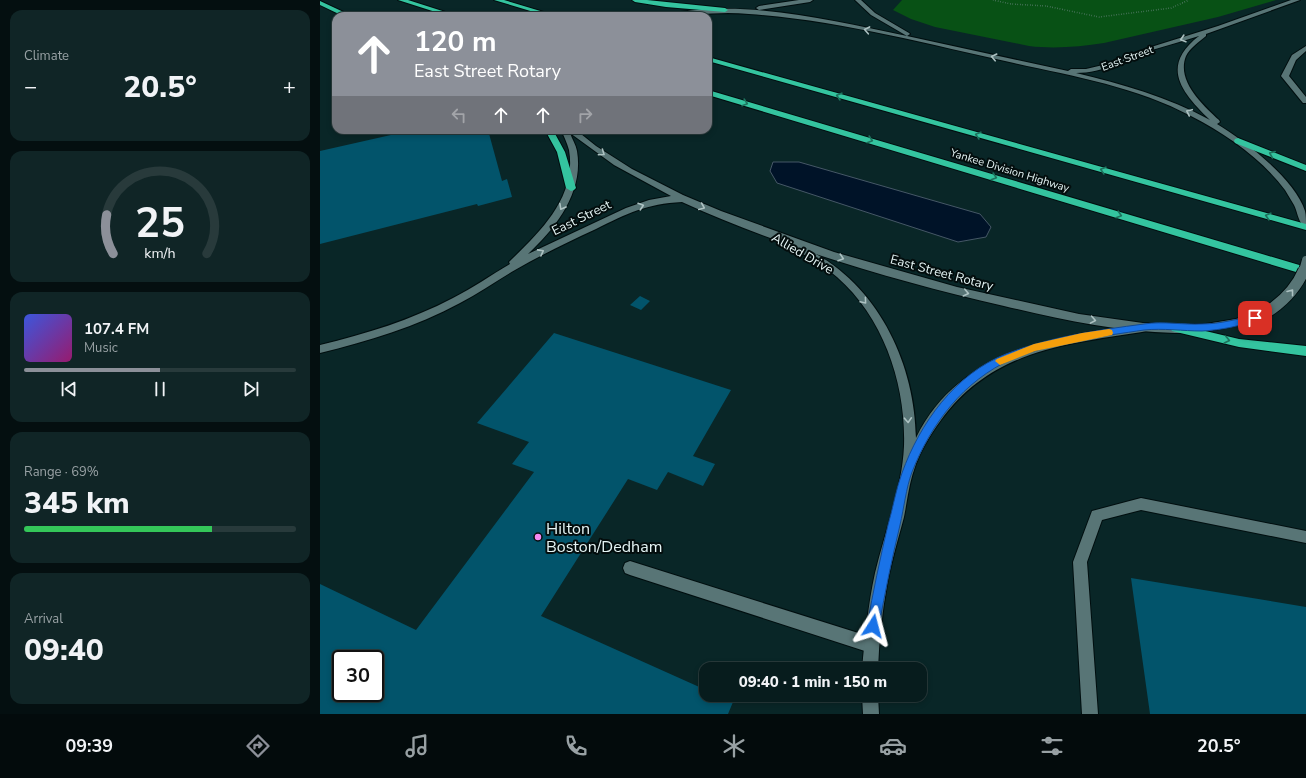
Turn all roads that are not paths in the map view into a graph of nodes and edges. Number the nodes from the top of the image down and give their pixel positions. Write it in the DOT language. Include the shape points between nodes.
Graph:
graph roads {
  1 [pos="401,0"];
  2 [pos="497,0"];
  3 [pos="635,0"];
  4 [pos="810,0"];
  5 [pos="858,0"];
  6 [pos="1297,0"];
  7 [pos="320,3"];
  8 [pos="725,10"];
  9 [pos="740,10"];
  10 [pos="339,12"];
  11 [pos="442,12"];
  12 [pos="540,12"];
  13 [pos="705,12"];
  14 [pos="1220,27"];
  15 [pos="930,43"];
  16 [pos="1306,48"];
  17 [pos="1295,56"];
  18 [pos="712,60"];
  19 [pos="1306,60"];
  20 [pos="1032,66"];
  21 [pos="712,93"];
  22 [pos="1306,101"];
  23 [pos="551,134"];
  24 [pos="567,134"];
  25 [pos="576,134"];
  26 [pos="1229,134"];
  27 [pos="1238,141"];
  28 [pos="1306,168"];
  29 [pos="571,188"];
  30 [pos="685,200"];
  31 [pos="1306,223"];
  32 [pos="1306,226"];
  33 [pos="764,231"];
  34 [pos="1306,260"];
  35 [pos="1306,271"];
  36 [pos="495,278"];
  37 [pos="1146,327"];
  38 [pos="1176,328"];
  39 [pos="320,348"];
  40 [pos="1306,351"];
  41 [pos="907,473"];
  42 [pos="1306,537"];
  43 [pos="630,568"];
  44 [pos="871,645"];
  45 [pos="870,662"];
  46 [pos="870,702"];
  47 [pos="871,714"];
  48 [pos="1090,714"];
  1 -- 11 [label="highway"];
  2 -- 12 [label="highway"];
  3 -- 8 [label="highway"];
  4 -- 9 [label="main road"];
  5 -- 15 [label="main road" via="890,25"];
  6 -- 14 [label="main road, East Street"];
  7 -- 10 [label="highway"];
  8 -- 9 [label="main road"];
  8 -- 13 [label="main road"];
  15 -- 9 [label="main road, one-way" via="801,18"];
  14 -- 20 [label="main road, East Street, one-way" via="1092,70 1070,71"];
  14 -- 26 [label="main road, East Street" via="1186,49 1180,68 1190,93"];
  20 -- 15 [label="main road, one-way"];
  16 -- 17 [label="main road"];
  17 -- 19 [label="main road"];
  17 -- 22 [label="main road" via="1285,76"];
  32 -- 18 [label="highway, Yankee Division Highway, one-way"];
  26 -- 20 [label="main road, one-way" via="1191,113 1151,97"];
  21 -- 35 [label="highway, Yankee Division Highway, one-way"];
  23 -- 29 [label="highway" via="561,152"];
  24 -- 29 [label="main road, East Street" via="573,149 575,170"];
  25 -- 30 [label="main road, East Street Rotary, one-way" via="606,157"];
  26 -- 27 [label="main road"];
  28 -- 27 [label="highway, one-way"];
  27 -- 31 [label="main road" via="1276,176 1293,197"];
  29 -- 36 [label="main road, East Street, one-way" via="562,206 536,241"];
  30 -- 33 [label="main road, East Street Rotary, one-way"];
  36 -- 30 [label="main road, East Street, one-way" via="618,214 659,201"];
  33 -- 37 [label="main road, East Street Rotary, one-way" via="867,266 944,288 1057,314"];
  33 -- 41 [label="main road, Allied Drive, one-way" via="824,263 846,280 870,309 889,342 902,375 907,400 910,443"];
  38 -- 34 [label="main road, East Street Rotary, one-way, bridge" via="1244,322 1272,310 1297,284"];
  36 -- 39 [label="main road, East Street" via="473,292 413,321 356,340"];
  37 -- 38 [label="main road, East Street Rotary"];
  37 -- 41 [label="main road, Allied Drive" via="1034,348 1008,357 985,370 963,386 944,406 926,430"];
  38 -- 40 [label="highway, one-way" via="1239,343"];
  41 -- 44 [label="main road, Allied Drive" via="882,572"];
  42 -- 48 [label="main road" via="1141,504 1097,515 1080,562"];
  43 -- 44 [label="main road"];
  44 -- 45 [label="main road, Allied Drive"];
  46 -- 47 [label="main road"];
}
